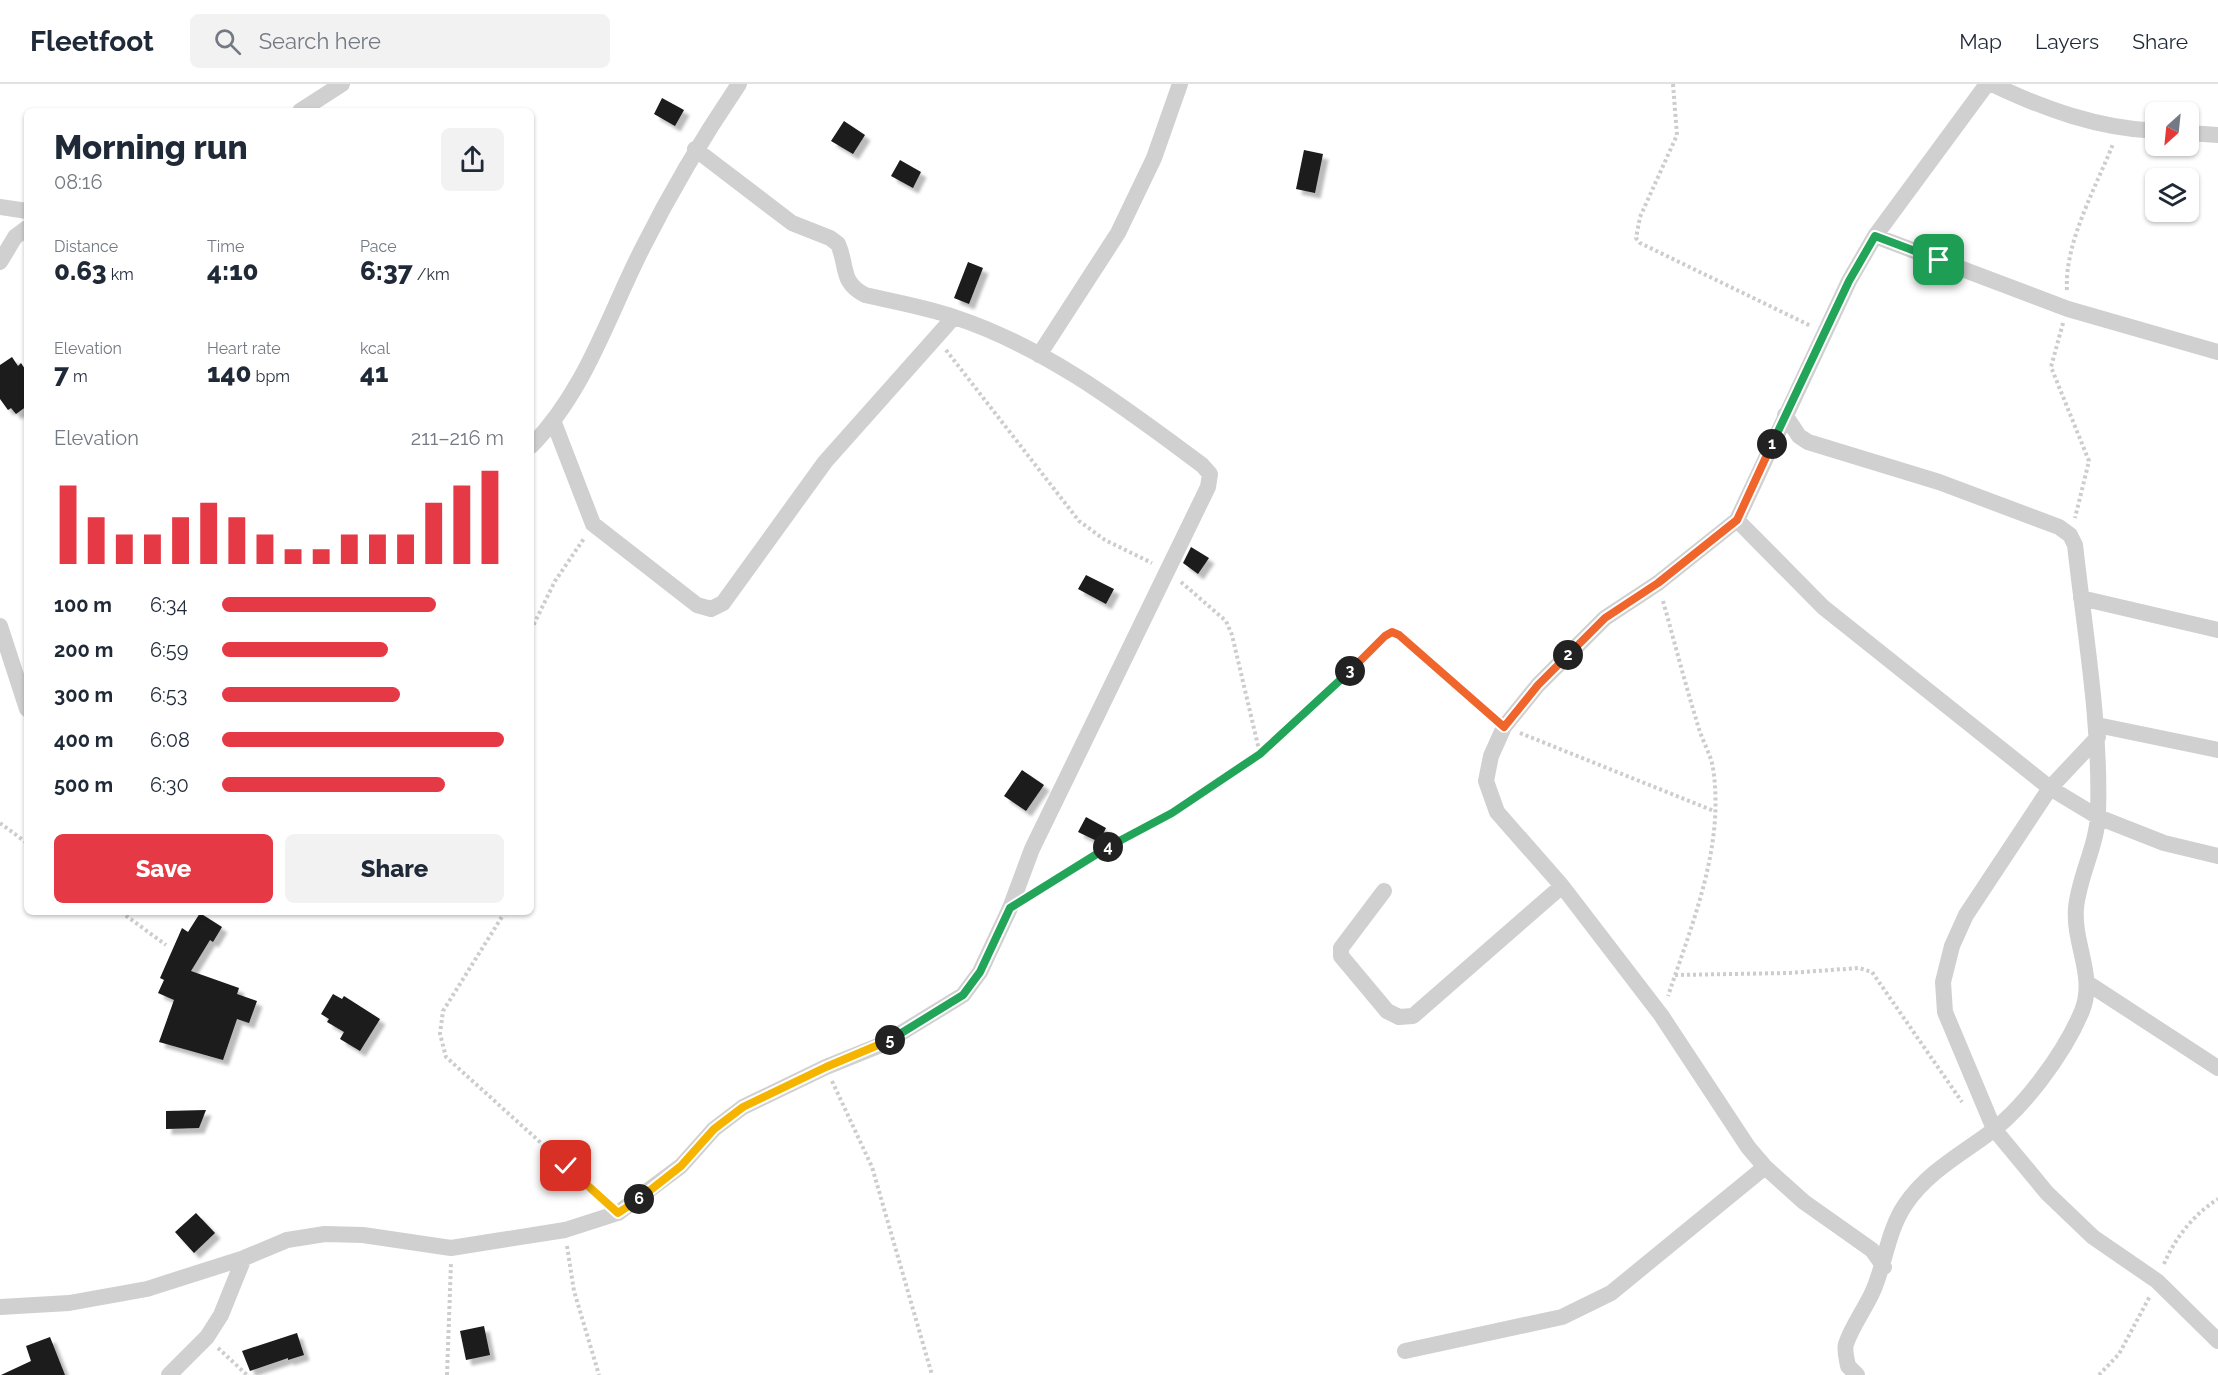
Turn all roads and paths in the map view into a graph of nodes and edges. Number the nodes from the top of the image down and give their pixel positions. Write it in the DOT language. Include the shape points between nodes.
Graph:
graph roads {
  1 [pos="342,84"];
  2 [pos="739,84"];
  3 [pos="1180,84"];
  4 [pos="1673,84"];
  5 [pos="1987,84"];
  6 [pos="1992,84"];
  7 [pos="305,108"];
  8 [pos="2119,129"];
  9 [pos="2145,130"];
  10 [pos="2199,134"];
  11 [pos="2218,135"];
  12 [pos="695,149"];
  13 [pos="0,207"];
  14 [pos="24,211"];
  15 [pos="24,230"];
  16 [pos="1875,236"];
  17 [pos="0,262"];
  18 [pos="2068,309"];
  19 [pos="954,316"];
  20 [pos="1826,334"];
  21 [pos="935,336"];
  22 [pos="2218,352"];
  23 [pos="1039,355"];
  24 [pos="1785,415"];
  25 [pos="554,423"];
  26 [pos="534,443"];
  27 [pos="1737,520"];
  28 [pos="593,524"];
  29 [pos="2070,535"];
  30 [pos="1166,570"];
  31 [pos="1658,583"];
  32 [pos="2081,598"];
  33 [pos="534,624"];
  34 [pos="0,627"];
  35 [pos="2218,630"];
  36 [pos="24,700"];
  37 [pos="1504,727"];
  38 [pos="2097,731"];
  39 [pos="2218,750"];
  40 [pos="1260,754"];
  41 [pos="2050,788"];
  42 [pos="1714,811"];
  43 [pos="2098,818"];
  44 [pos="0,823"];
  45 [pos="24,841"];
  46 [pos="2218,856"];
  47 [pos="1562,886"];
  48 [pos="1384,891"];
  49 [pos="1010,908"];
  50 [pos="125,915"];
  51 [pos="503,915"];
  52 [pos="166,945"];
  53 [pos="1675,975"];
  54 [pos="2089,984"];
  55 [pos="1661,1015"];
  56 [pos="826,1067"];
  57 [pos="2218,1068"];
  58 [pos="1965,1107"];
  59 [pos="1995,1128"];
  60 [pos="1765,1167"];
  61 [pos="2218,1199"];
  62 [pos="618,1213"];
  63 [pos="565,1230"];
  64 [pos="451,1248"];
  65 [pos="244,1258"];
  66 [pos="1884,1267"];
  67 [pos="2157,1281"];
  68 [pos="0,1307"];
  69 [pos="207,1337"];
  70 [pos="2218,1341"];
  71 [pos="1405,1351"];
  72 [pos="169,1375"];
  73 [pos="247,1375"];
  74 [pos="447,1375"];
  75 [pos="599,1375"];
  76 [pos="932,1375"];
  77 [pos="1857,1375"];
  78 [pos="2099,1375"];
  1 -- 7 [label="street"];
  2 -- 12 [label="street"];
  3 -- 23 [label="street" via="1154,158 1118,233"];
  4 -- 20 [label="path" via="1677,135 1640,217 1636,237 1640,243"];
  5 -- 16 [label="street"];
  6 -- 8 [label="street" via="2030,102"];
  8 -- 9 [label="street"];
  8 -- 18 [label="path" via="2071,251 2066,273"];
  10 -- 11 [label="street"];
  12 -- 19 [label="street" via="792,223 838,244 847,280 855,289 865,295"];
  12 -- 25 [label="street" via="581,378"];
  13 -- 14 [label="street"];
  15 -- 17 [label="street" via="15,237"];
  16 -- 18 [label="street"];
  16 -- 20 [label="street" via="1849,281"];
  18 -- 22 [label="street"];
  18 -- 29 [label="path" via="2051,367 2089,461"];
  19 -- 21 [label="street"];
  19 -- 23 [label="street"];
  20 -- 24 [label="street"];
  21 -- 28 [label="street" via="825,462 723,603 711,609 697,605"];
  21 -- 30 [label="path" via="1079,521 1105,540"];
  23 -- 30 [label="street" via="1105,393 1210,474 1208,487"];
  24 -- 27 [label="street"];
  24 -- 29 [label="street" via="1808,442 1939,482 2059,527"];
  25 -- 26 [label="street"];
  25 -- 28 [label="street"];
  27 -- 31 [label="street"];
  27 -- 41 [label="street" via="1823,607"];
  28 -- 33 [label="path" via="555,581"];
  29 -- 32 [label="street"];
  30 -- 40 [label="path" via="1226,621"];
  30 -- 49 [label="street" via="1032,849"];
  31 -- 37 [label="street" via="1605,618 1538,685"];
  31 -- 42 [label="path" via="1713,765"];
  32 -- 35 [label="street"];
  32 -- 38 [label="street"];
  34 -- 36 [label="street"];
  37 -- 40 [label="path" via="1392,632"];
  37 -- 42 [label="path"];
  37 -- 47 [label="street" via="1491,756 1486,781 1497,812"];
  38 -- 39 [label="street"];
  38 -- 41 [label="street"];
  38 -- 43 [label="street"];
  40 -- 49 [label="path" via="1172,813 1090,856"];
  41 -- 43 [label="street"];
  41 -- 59 [label="street" via="1966,915 1942,982 1951,1030"];
  42 -- 53 [label="path" via="1704,888"];
  43 -- 46 [label="street" via="2164,843"];
  43 -- 54 [label="street" via="2076,909 2077,934"];
  44 -- 45 [label="path"];
  47 -- 48 [label="street" via="1413,1016 1399,1017 1387,1011 1341,956 1341,948"];
  47 -- 55 [label="street"];
  49 -- 56 [label="street" via="980,972 963,995 883,1044"];
  50 -- 52 [label="path"];
  51 -- 62 [label="path" via="443,1011 440,1034 446,1057"];
  53 -- 55 [label="path"];
  53 -- 58 [label="path" via="1859,968 1872,972"];
  54 -- 57 [label="street"];
  54 -- 59 [label="street" via="2083,1010 2068,1040 2031,1092"];
  55 -- 60 [label="street"];
  56 -- 62 [label="street" via="729,1117 681,1166"];
  56 -- 76 [label="path" via="872,1167"];
  59 -- 66 [label="street" via="1956,1154 1904,1205"];
  59 -- 67 [label="street" via="2069,1216"];
  60 -- 66 [label="street" via="1804,1202 1872,1250"];
  60 -- 71 [label="street" via="1611,1293 1585,1308 1562,1317"];
  61 -- 67 [label="path" via="2205,1207 2172,1244"];
  62 -- 63 [label="street"];
  63 -- 64 [label="street"];
  63 -- 75 [label="path" via="574,1291"];
  64 -- 65 [label="street" via="363,1234 325,1234 287,1240"];
  64 -- 74 [label="path"];
  65 -- 68 [label="street" via="147,1289 69,1303"];
  65 -- 69 [label="street"];
  66 -- 77 [label="street" via="1845,1346 1848,1366"];
  67 -- 70 [label="street"];
  67 -- 78 [label="path" via="2119,1354"];
  69 -- 72 [label="street"];
  69 -- 73 [label="path"];
}
